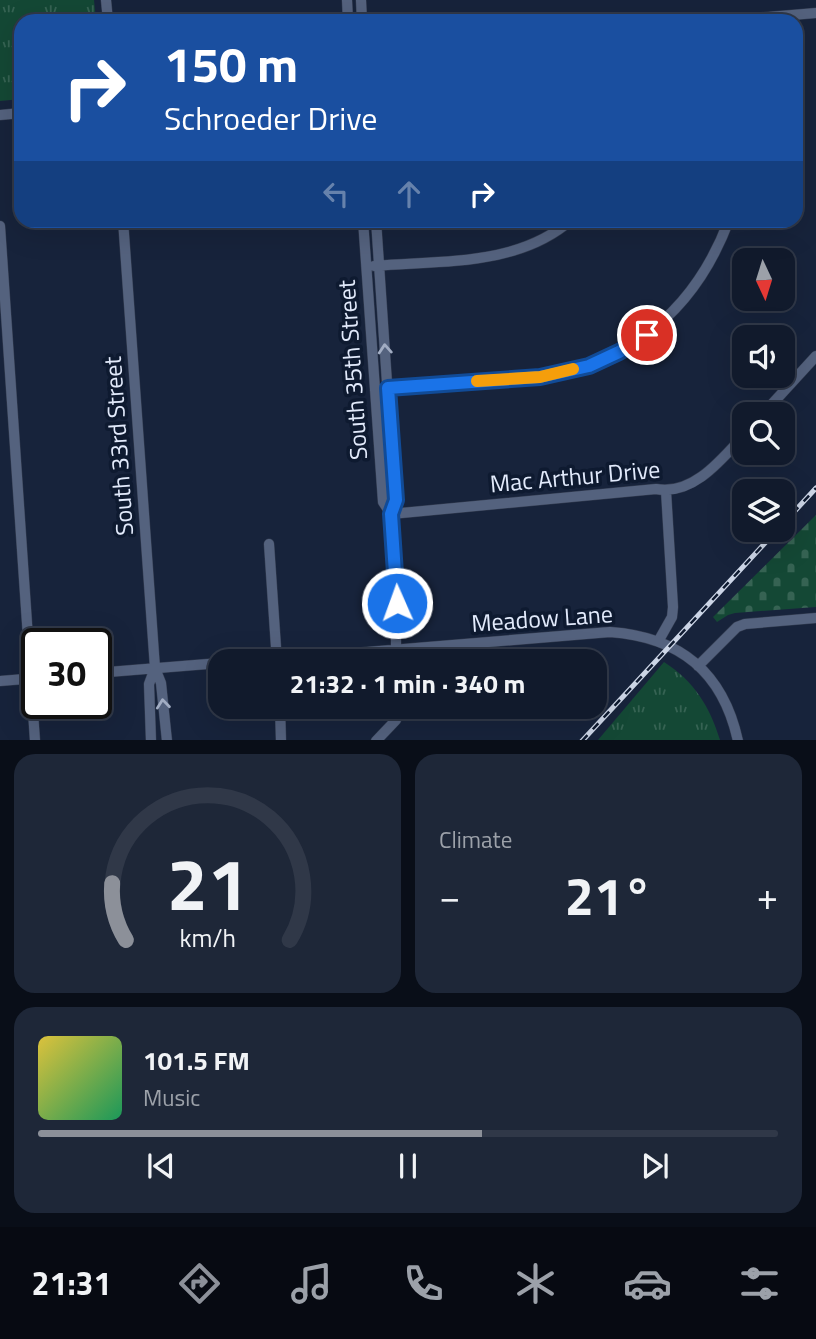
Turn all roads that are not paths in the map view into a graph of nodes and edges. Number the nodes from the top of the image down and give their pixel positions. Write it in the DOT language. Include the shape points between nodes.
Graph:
graph roads {
  1 [pos="0,226"];
  2 [pos="124,228"];
  3 [pos="364,228"];
  4 [pos="377,228"];
  5 [pos="559,228"];
  6 [pos="726,228"];
  7 [pos="379,265"];
  8 [pos="366,266"];
  9 [pos="816,356"];
  10 [pos="388,388"];
  11 [pos="375,390"];
  12 [pos="774,402"];
  13 [pos="732,448"];
  14 [pos="666,491"];
  15 [pos="391,514"];
  16 [pos="270,544"];
  17 [pos="816,618"];
  18 [pos="30,628"];
  19 [pos="659,640"];
  20 [pos="276,649"];
  21 [pos="397,649"];
  22 [pos="208,664"];
  23 [pos="698,666"];
  24 [pos="155,668"];
  25 [pos="112,672"];
  26 [pos="21,679"];
  27 [pos="0,681"];
  28 [pos="35,719"];
  29 [pos="280,719"];
  30 [pos="396,719"];
  31 [pos="35,740"];
  32 [pos="151,740"];
  33 [pos="167,740"];
  34 [pos="281,740"];
  35 [pos="376,740"];
  36 [pos="738,740"];
  1 -- 18 [label="street"];
  2 -- 24 [label="street, South 33rd Street"];
  3 -- 8 [label="street, South 35th Street"];
  4 -- 7 [label="street, South 35th Street"];
  5 -- 7 [label="street" via="510,254"];
  6 -- 10 [label="street" via="718,251 676,311 619,352 589,366 540,377"];
  7 -- 8 [label="street"];
  10 -- 7 [label="street, South 35th Street, one-way"];
  8 -- 11 [label="street, South 35th Street"];
  9 -- 12 [label="street"];
  10 -- 11 [label="street"];
  10 -- 15 [label="street, South 35th Street" via="396,500"];
  11 -- 15 [label="street, South 35th Street" via="383,502"];
  13 -- 14 [label="street, Mac Arthur Drive" via="697,481"];
  14 -- 15 [label="street, Mac Arthur Drive"];
  14 -- 19 [label="street" via="673,607"];
  15 -- 21 [label="street, South 35th Street"];
  16 -- 20 [label="street"];
  17 -- 23 [label="street" via="737,627"];
  19 -- 21 [label="street, Meadow Lane" via="610,632"];
  19 -- 23 [label="street, Meadow Lane"];
  22 -- 24 [label="street"];
  23 -- 36 [label="street, Meadow Lane" via="727,705"];
  24 -- 25 [label="street"];
  24 -- 32 [label="street" via="149,684"];
  33 -- 24 [label="street, one-way"];
  26 -- 27 [label="street"];
  28 -- 31 [label="street"];
  29 -- 34 [label="street"];
  30 -- 35 [label="street"];
}
